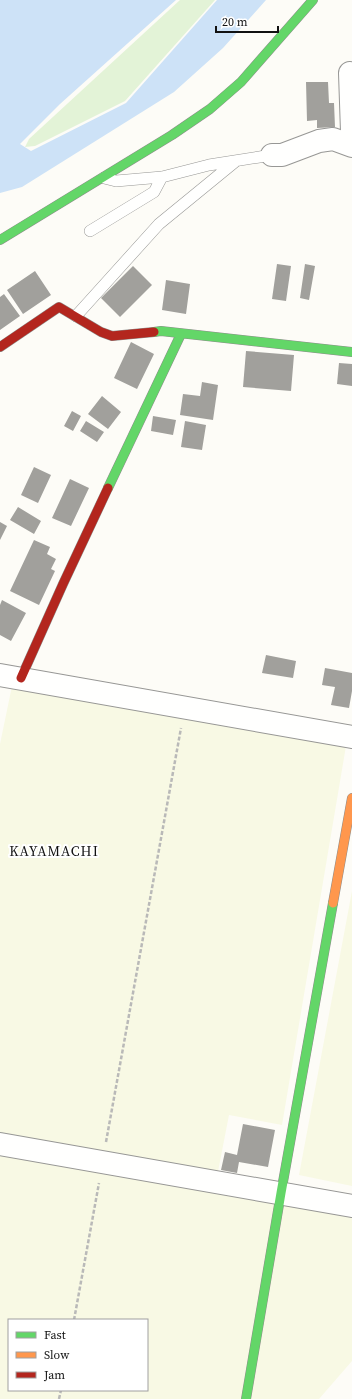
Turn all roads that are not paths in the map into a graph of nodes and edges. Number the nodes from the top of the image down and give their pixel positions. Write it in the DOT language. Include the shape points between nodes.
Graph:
graph roads {
  1 [pos="313,0"];
  2 [pos="350,73"];
  3 [pos="352,132"];
  4 [pos="352,146"];
  5 [pos="272,154"];
  6 [pos="236,161"];
  7 [pos="162,177"];
  8 [pos="102,178"];
  9 [pos="90,231"];
  10 [pos="0,240"];
  11 [pos="76,316"];
  12 [pos="181,334"];
  13 [pos="0,347"];
  14 [pos="352,352"];
  15 [pos="0,675"];
  16 [pos="22,678"];
  17 [pos="352,737"];
  18 [pos="352,798"];
  19 [pos="0,1144"];
  20 [pos="281,1193"];
  21 [pos="352,1206"];
  22 [pos="246,1399"];
  1 -- 8 [label="street" via="240,82 210,109"];
  2 -- 3 [label="street"];
  4 -- 5 [label="street" via="333,139 319,141 282,156"];
  5 -- 6 [label="lane"];
  6 -- 7 [label="lane"];
  6 -- 11 [label="lane" via="160,224"];
  7 -- 8 [label="lane" via="116,181"];
  7 -- 9 [label="lane" via="154,192"];
  8 -- 10 [label="street"];
  11 -- 12 [label="street" via="112,336 161,331"];
  11 -- 13 [label="street" via="59,307"];
  12 -- 14 [label="street"];
  12 -- 16 [label="street" via="63,584"];
  15 -- 16 [label="street"];
  16 -- 17 [label="street"];
  18 -- 20 [label="street"];
  19 -- 20 [label="street"];
  20 -- 21 [label="street"];
  20 -- 22 [label="street"];
}
